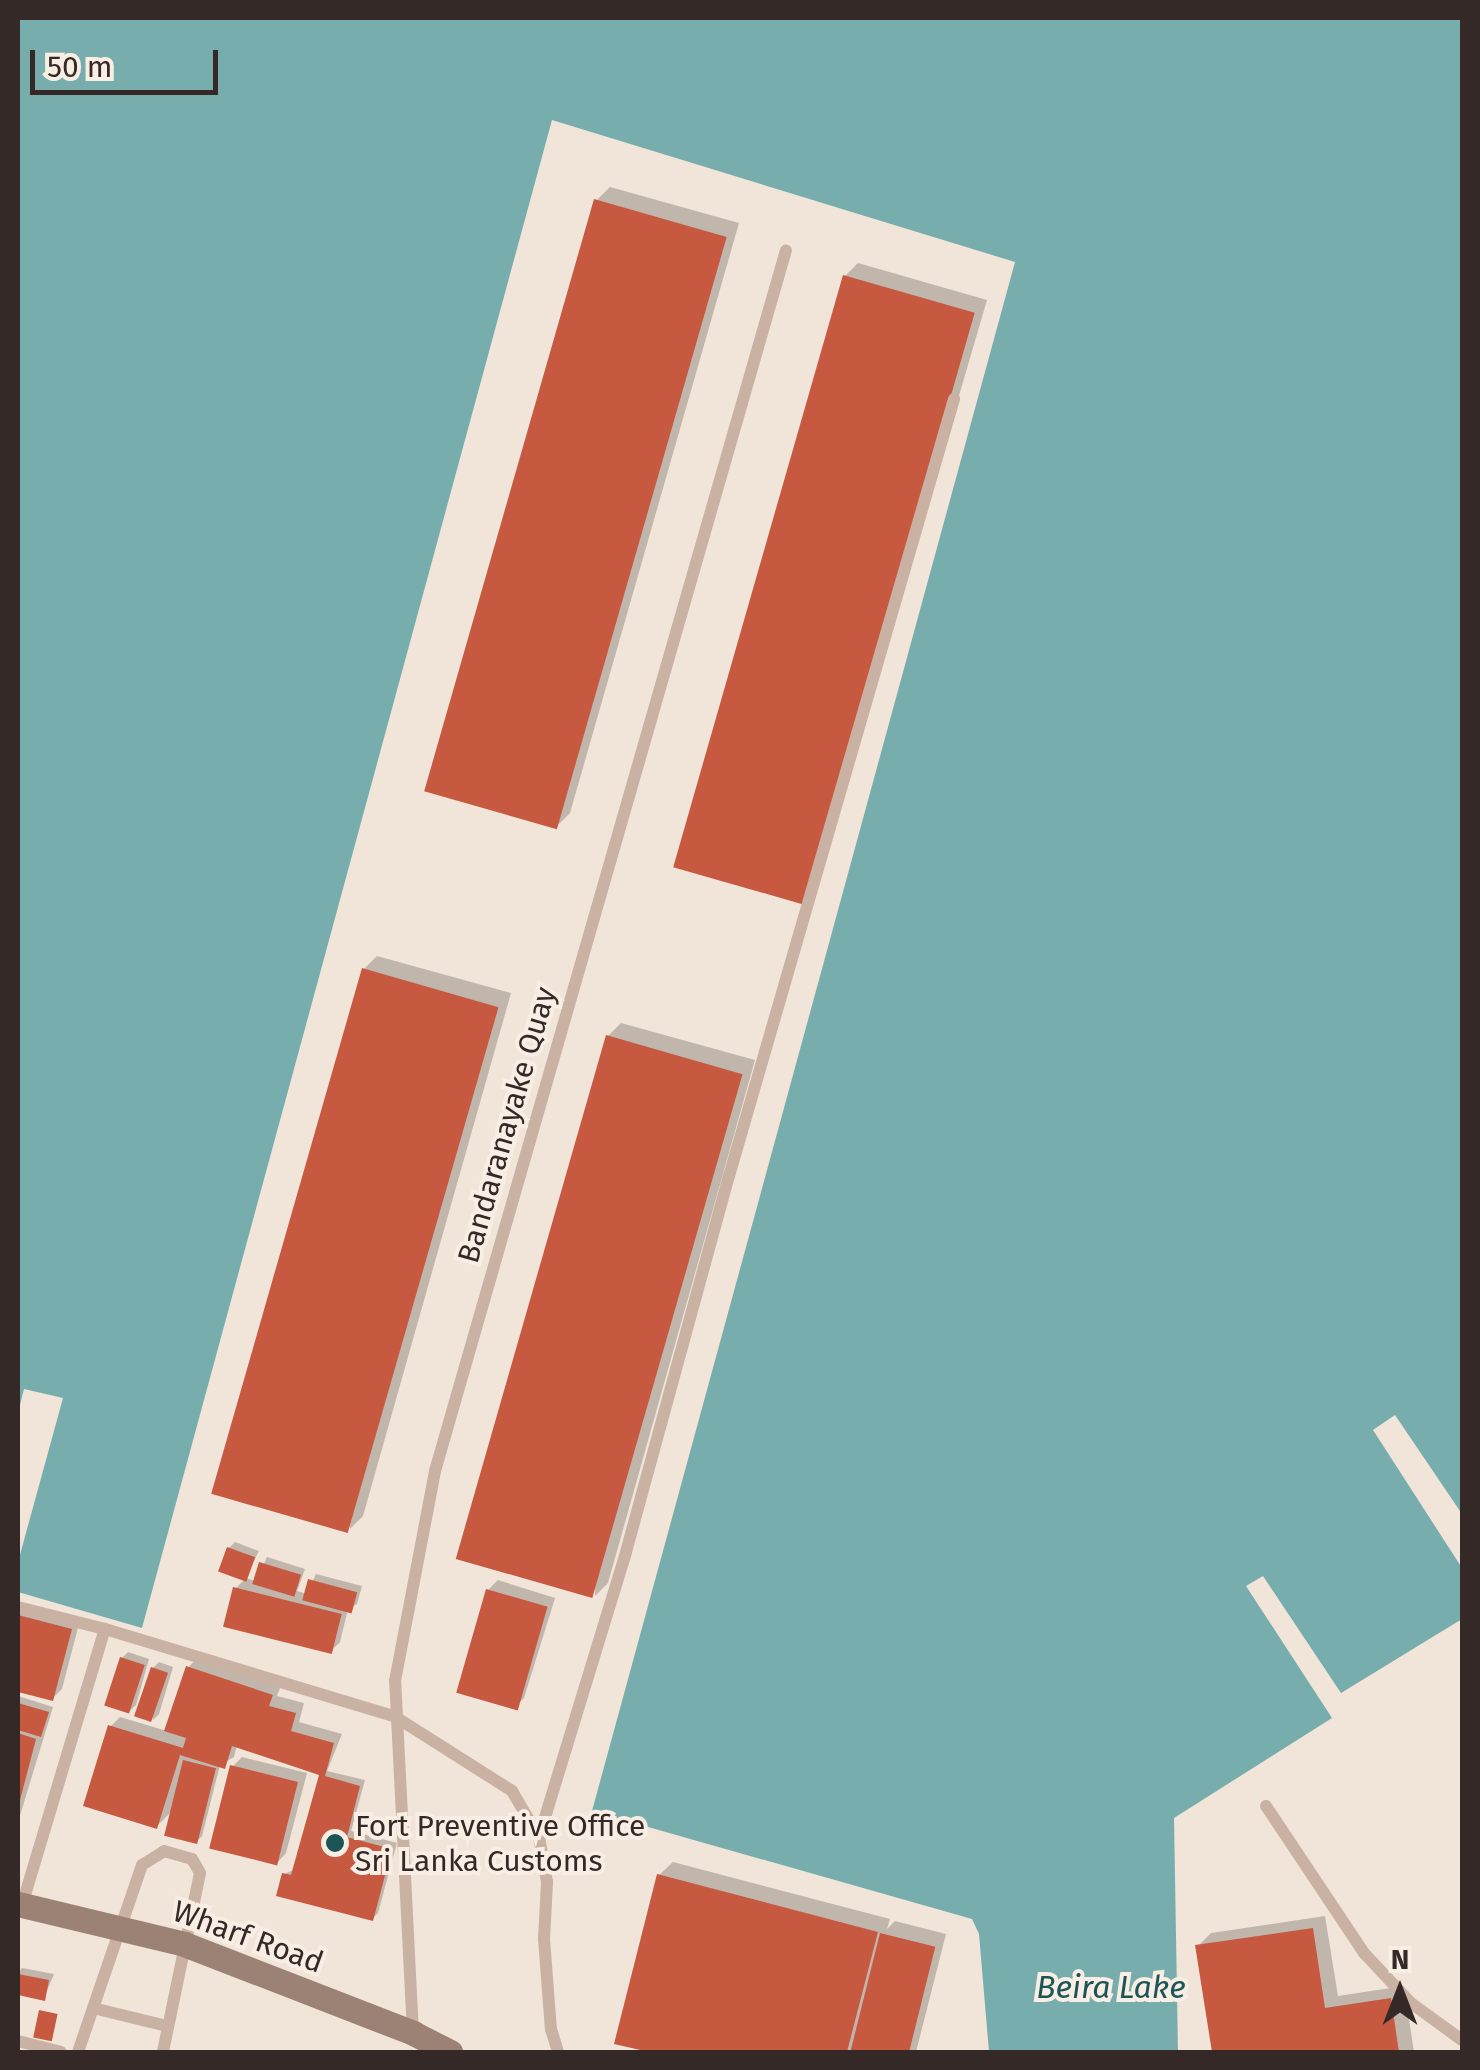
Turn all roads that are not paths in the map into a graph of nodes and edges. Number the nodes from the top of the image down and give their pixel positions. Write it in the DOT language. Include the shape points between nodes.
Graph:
graph roads {
  1 [pos="786,250"];
  2 [pos="954,399"];
  3 [pos="18,1607"];
  4 [pos="105,1629"];
  5 [pos="394,1716"];
  6 [pos="1266,1806"];
  7 [pos="539,1837"];
  8 [pos="20,1904"];
  9 [pos="118,1929"];
  10 [pos="184,1944"];
  11 [pos="93,2008"];
  12 [pos="167,2026"];
  13 [pos="412,2033"];
  14 [pos="1462,2040"];
  15 [pos="18,2041"];
  16 [pos="442,2050"];
  17 [pos="61,2052"];
  18 [pos="78,2052"];
  19 [pos="163,2052"];
  20 [pos="558,2052"];
  1 -- 5 [label="lane, Bandaranayake Quay" via="435,1471"];
  2 -- 7 [label="lane"];
  3 -- 4 [label="lane"];
  4 -- 5 [label="lane"];
  4 -- 8 [label="lane"];
  5 -- 7 [label="lane" via="512,1790"];
  5 -- 13 [label="lane, Bandaranayake Quay"];
  6 -- 14 [label="lane" via="1364,1953 1412,2003"];
  7 -- 20 [label="lane"];
  8 -- 9 [label="main road, Wharf Road"];
  9 -- 10 [label="main road, Wharf Road"];
  9 -- 10 [label="lane" via="142,1865 164,1851 192,1859 200,1873"];
  9 -- 11 [label="lane"];
  10 -- 12 [label="lane"];
  10 -- 13 [label="main road, Wharf Road"];
  11 -- 12 [label="lane"];
  11 -- 18 [label="lane"];
  12 -- 19 [label="lane"];
  13 -- 16 [label="main road, Wharf Road"];
  15 -- 17 [label="lane"];
}
